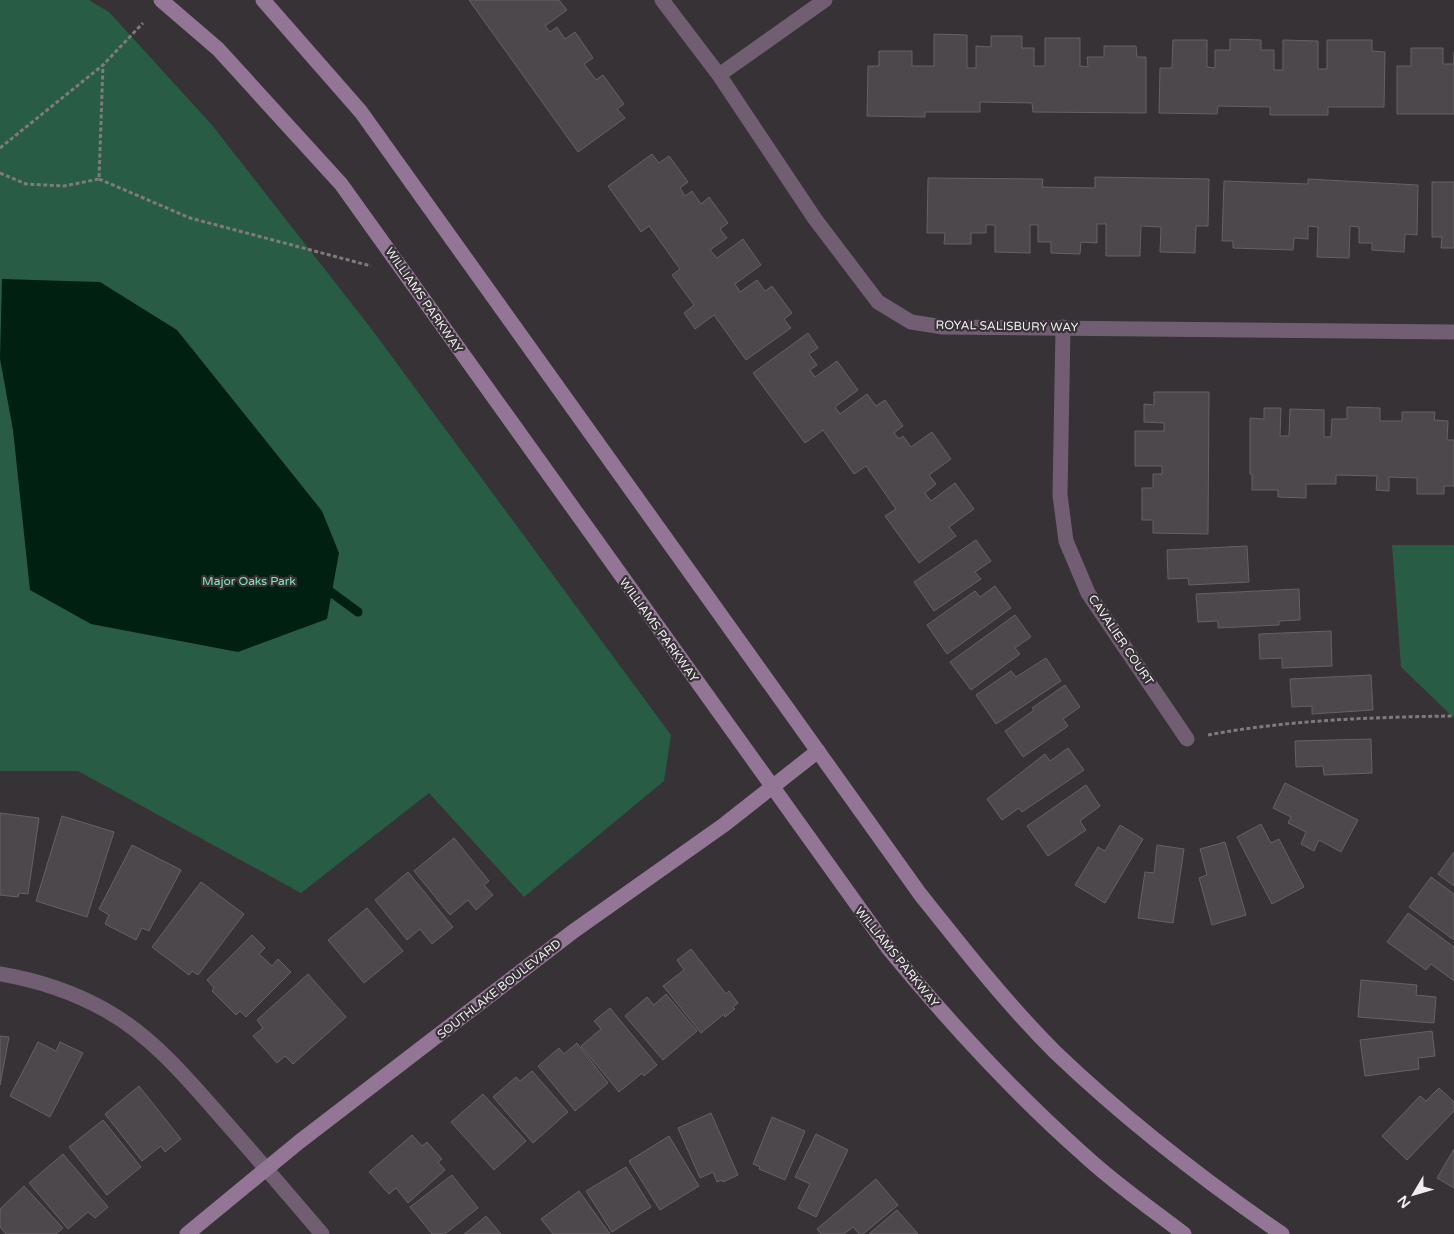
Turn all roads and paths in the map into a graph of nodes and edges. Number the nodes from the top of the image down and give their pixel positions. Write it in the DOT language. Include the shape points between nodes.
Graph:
graph roads {
  1 [pos="161,0"];
  2 [pos="263,0"];
  3 [pos="662,0"];
  4 [pos="825,0"];
  5 [pos="143,23"];
  6 [pos="102,65"];
  7 [pos="719,75"];
  8 [pos="0,148"];
  9 [pos="0,174"];
  10 [pos="98,179"];
  11 [pos="408,277"];
  12 [pos="1063,327"];
  13 [pos="1454,332"];
  14 [pos="1454,716"];
  15 [pos="1187,738"];
  16 [pos="818,752"];
  17 [pos="771,787"];
  18 [pos="0,974"];
  19 [pos="266,1168"];
  20 [pos="187,1234"];
  21 [pos="322,1234"];
  22 [pos="1184,1234"];
  23 [pos="1282,1234"];
  1 -- 11 [label="main road, WILLIAMS PARKWAY" via="218,49 340,184"];
  2 -- 16 [label="main road" via="361,112"];
  3 -- 7 [label="street, ROYAL SALISBURY WAY"];
  4 -- 7 [label="street"];
  5 -- 6 [label="path"];
  6 -- 8 [label="path"];
  6 -- 10 [label="path"];
  7 -- 12 [label="street, ROYAL SALISBURY WAY" via="815,218 878,302 911,322 943,326"];
  9 -- 10 [label="path" via="26,184 64,186"];
  10 -- 11 [label="path" via="190,218"];
  11 -- 17 [label="main road, WILLIAMS PARKWAY"];
  12 -- 13 [label="street, ROYAL SALISBURY WAY"];
  12 -- 15 [label="street, CAVALIER COURT" via="1060,495 1066,541 1088,593"];
  14 -- 15 [label="path" via="1394,717 1241,729"];
  16 -- 17 [label="main road, SOUTHLAKE BOULEVARD"];
  16 -- 23 [label="main road" via="920,894 1008,1002 1055,1051 1138,1128"];
  17 -- 19 [label="main road, SOUTHLAKE BOULEVARD" via="725,824 575,930"];
  17 -- 22 [label="main road, WILLIAMS PARKWAY" via="888,948 930,999 996,1070 1084,1156"];
  18 -- 19 [label="street" via="79,997 108,1011 148,1041 185,1076"];
  19 -- 20 [label="main road, SOUTHLAKE BOULEVARD"];
  19 -- 21 [label="street"];
}
